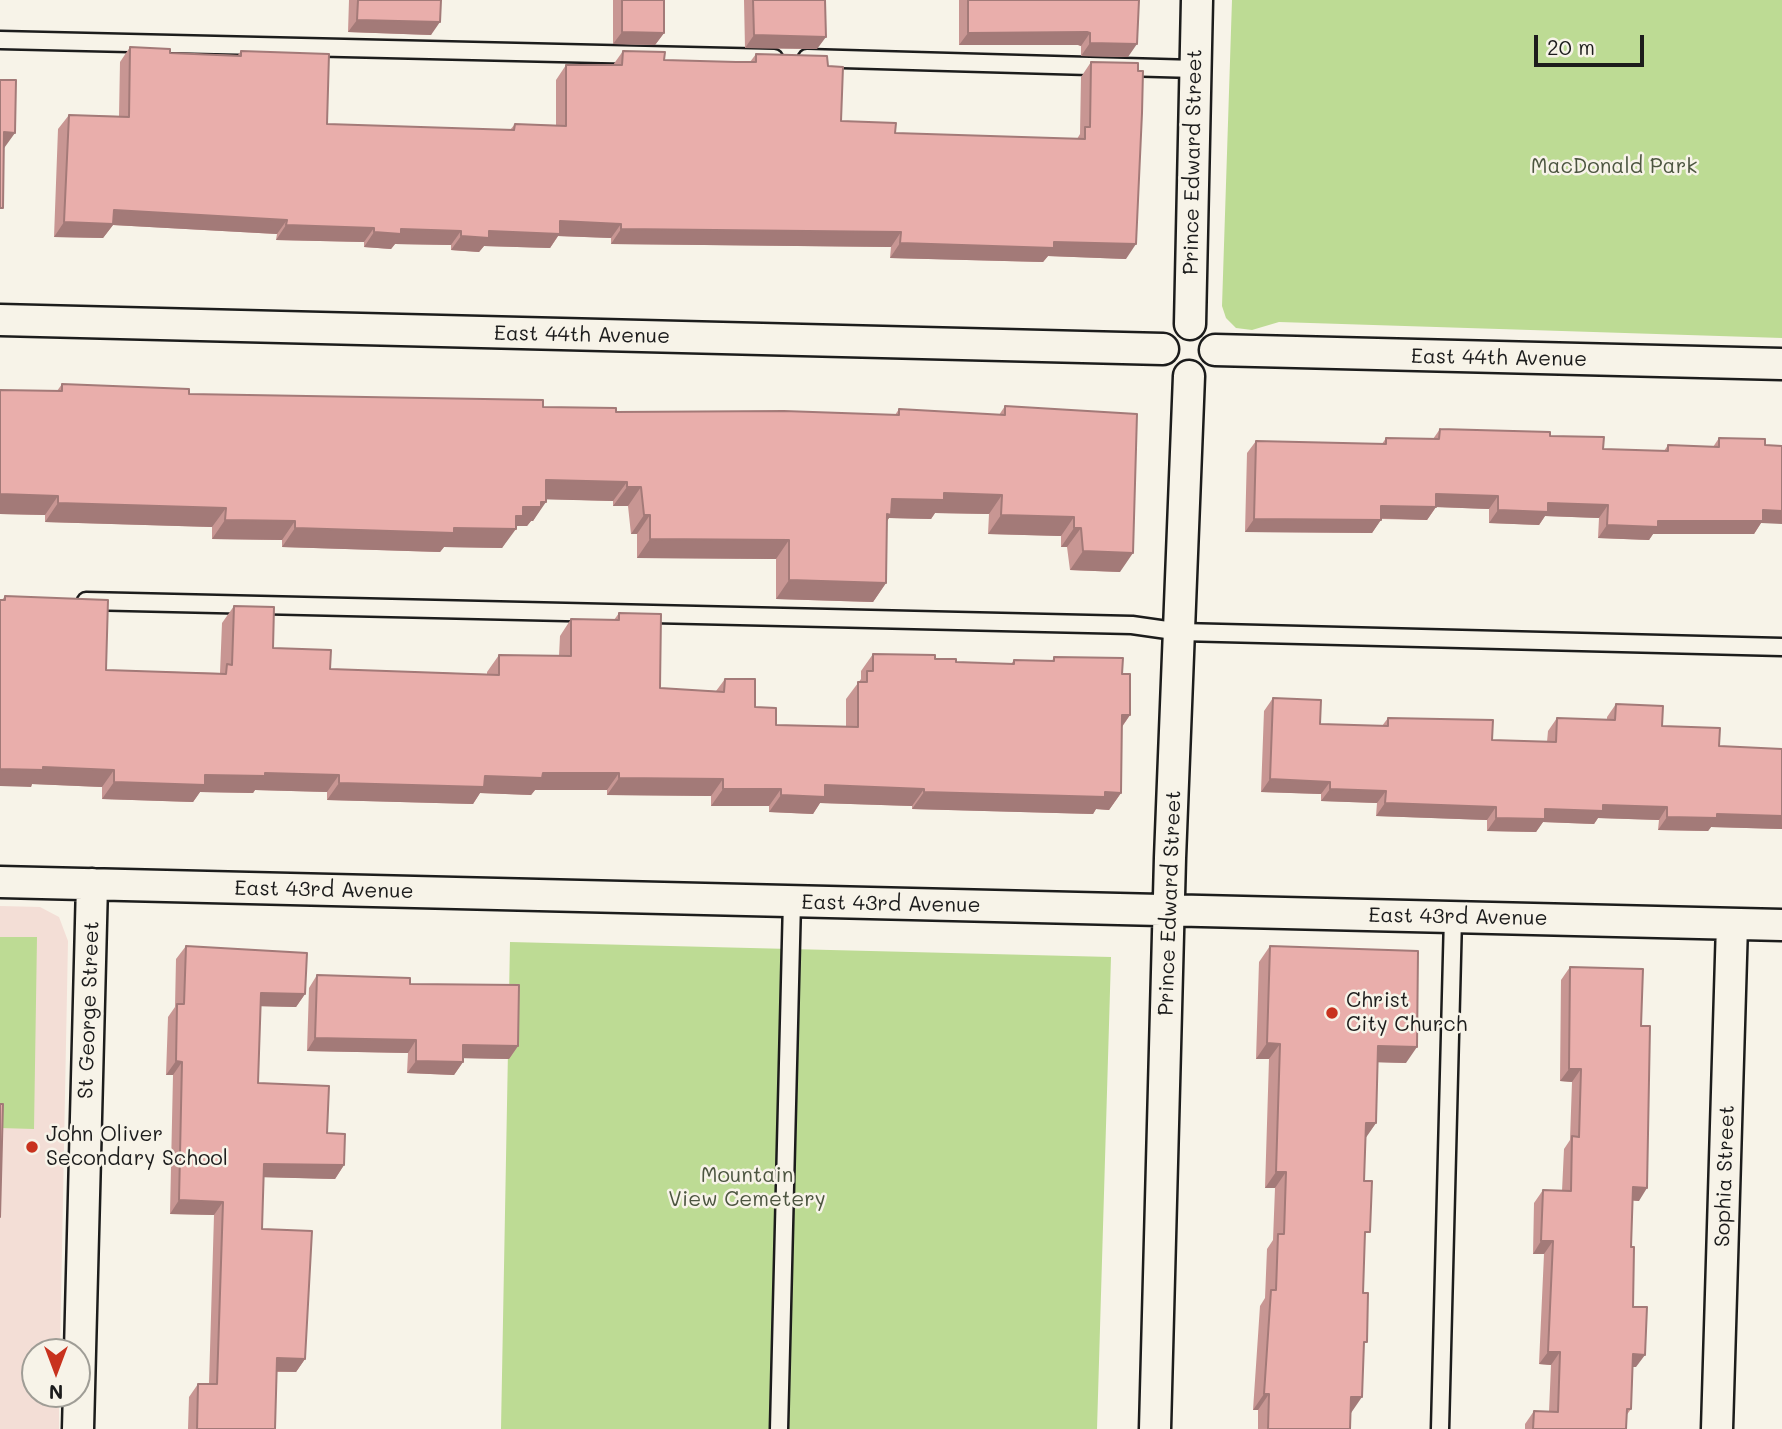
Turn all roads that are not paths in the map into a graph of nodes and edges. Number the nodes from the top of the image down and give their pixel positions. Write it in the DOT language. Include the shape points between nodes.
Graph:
graph roads {
  1 [pos="1197,0"];
  2 [pos="0,40"];
  3 [pos="1195,69"];
  4 [pos="0,320"];
  5 [pos="1190,324"];
  6 [pos="1163,349"];
  7 [pos="1215,351"];
  8 [pos="1782,364"];
  9 [pos="1189,376"];
  10 [pos="70,601"];
  11 [pos="1181,632"];
  12 [pos="1782,647"];
  13 [pos="0,882"];
  14 [pos="92,884"];
  15 [pos="792,901"];
  16 [pos="1170,910"];
  17 [pos="1453,917"];
  18 [pos="1732,924"];
  19 [pos="1782,925"];
  20 [pos="78,1429"];
  21 [pos="779,1429"];
  22 [pos="1155,1429"];
  23 [pos="1440,1429"];
  24 [pos="1717,1429"];
  1 -- 3 [label="street, Prince Edward Street"];
  2 -- 3 [label="lane"];
  3 -- 5 [label="street, Prince Edward Street"];
  4 -- 6 [label="street, East 44th Avenue"];
  5 -- 6 [label="street" via="1174,329"];
  5 -- 7 [label="street" via="1205,330"];
  6 -- 9 [label="street" via="1168,365"];
  7 -- 8 [label="street, East 44th Avenue"];
  7 -- 9 [label="street" via="1204,371"];
  9 -- 11 [label="street, Prince Edward Street"];
  10 -- 11 [label="lane" via="1132,625"];
  11 -- 12 [label="lane"];
  11 -- 16 [label="street, Prince Edward Street"];
  13 -- 14 [label="street, East 43rd Avenue"];
  14 -- 15 [label="street, East 43rd Avenue"];
  14 -- 20 [label="street, St George Street"];
  15 -- 16 [label="street, East 43rd Avenue"];
  15 -- 21 [label="lane"];
  16 -- 17 [label="street, East 43rd Avenue"];
  16 -- 22 [label="street, Prince Edward Street"];
  17 -- 18 [label="street, East 43rd Avenue"];
  17 -- 23 [label="lane"];
  18 -- 19 [label="street, East 43rd Avenue"];
  18 -- 24 [label="street, Sophia Street"];
}
